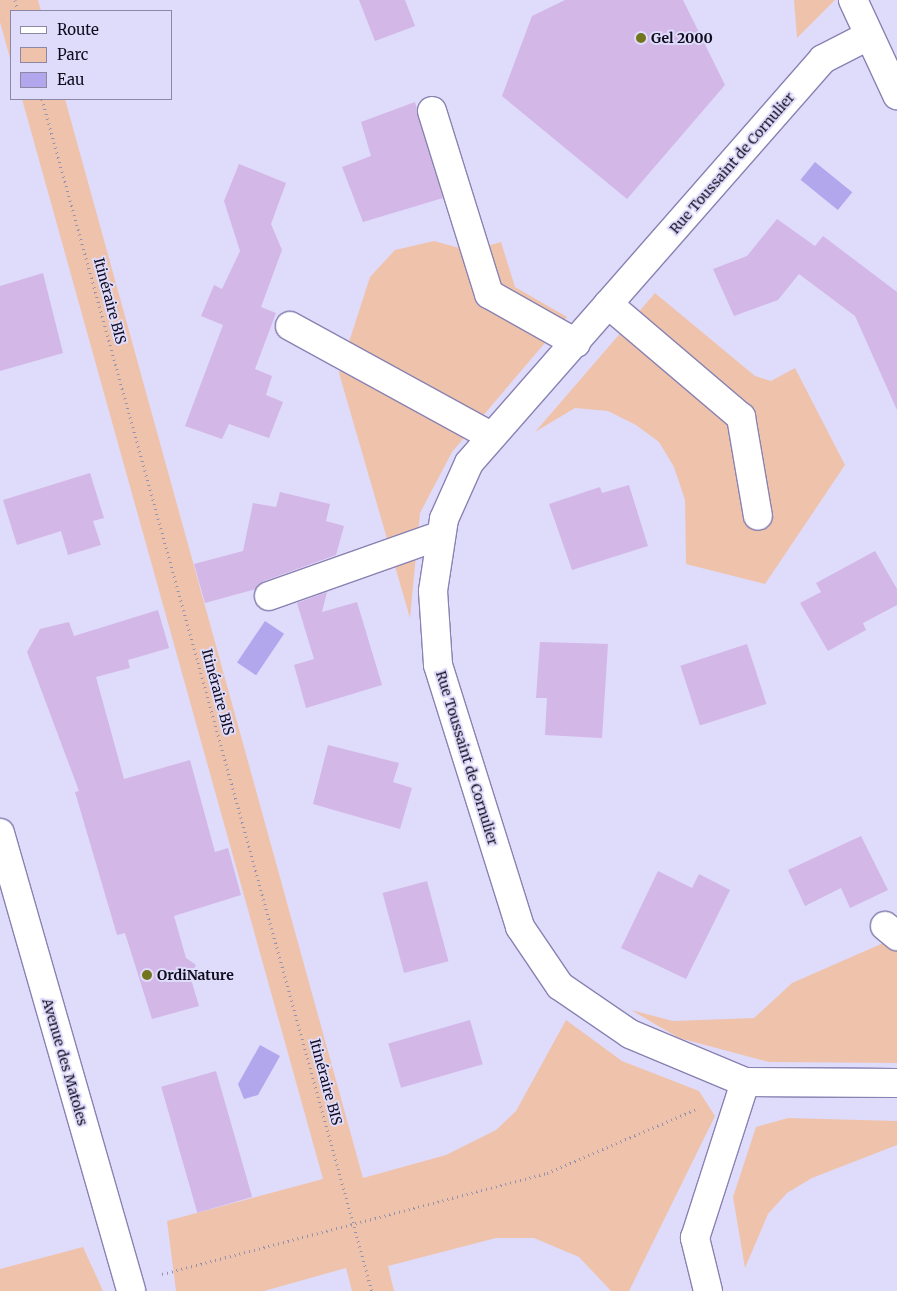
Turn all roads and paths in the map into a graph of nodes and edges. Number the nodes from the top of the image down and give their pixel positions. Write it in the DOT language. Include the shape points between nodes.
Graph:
graph roads {
  1 [pos="853,0"];
  2 [pos="868,36"];
  3 [pos="897,95"];
  4 [pos="42,100"];
  5 [pos="432,111"];
  6 [pos="608,304"];
  7 [pos="290,326"];
  8 [pos="576,343"];
  9 [pos="491,436"];
  10 [pos="758,516"];
  11 [pos="441,535"];
  12 [pos="269,596"];
  13 [pos="0,833"];
  14 [pos="897,1084"];
  15 [pos="741,1095"];
  16 [pos="354,1222"];
  17 [pos="130,1287"];
  18 [pos="372,1291"];
  19 [pos="708,1291"];
  1 -- 2 [label="street"];
  2 -- 3 [label="street"];
  2 -- 6 [label="street, Rue Toussaint de Cornulier" via="823,59"];
  4 -- 16 [label="path, Itinéraire BIS"];
  5 -- 8 [label="street" via="489,294"];
  6 -- 8 [label="street, Rue Toussaint de Cornulier"];
  6 -- 10 [label="street" via="741,417"];
  7 -- 9 [label="street"];
  8 -- 9 [label="street, Rue Toussaint de Cornulier"];
  9 -- 11 [label="street, Rue Toussaint de Cornulier" via="470,463 444,519"];
  11 -- 12 [label="street"];
  11 -- 15 [label="street, Rue Toussaint de Cornulier" via="432,591 438,665 520,926 560,986 630,1034"];
  13 -- 17 [label="street, Avenue des Matoles"];
  14 -- 15 [label="street, Rue Toussaint de Cornulier"];
  15 -- 16 [label="path" via="706,1105 547,1173"];
  15 -- 19 [label="street" via="695,1238"];
  16 -- 17 [label="path"];
  16 -- 18 [label="path, Itinéraire BIS"];
}
